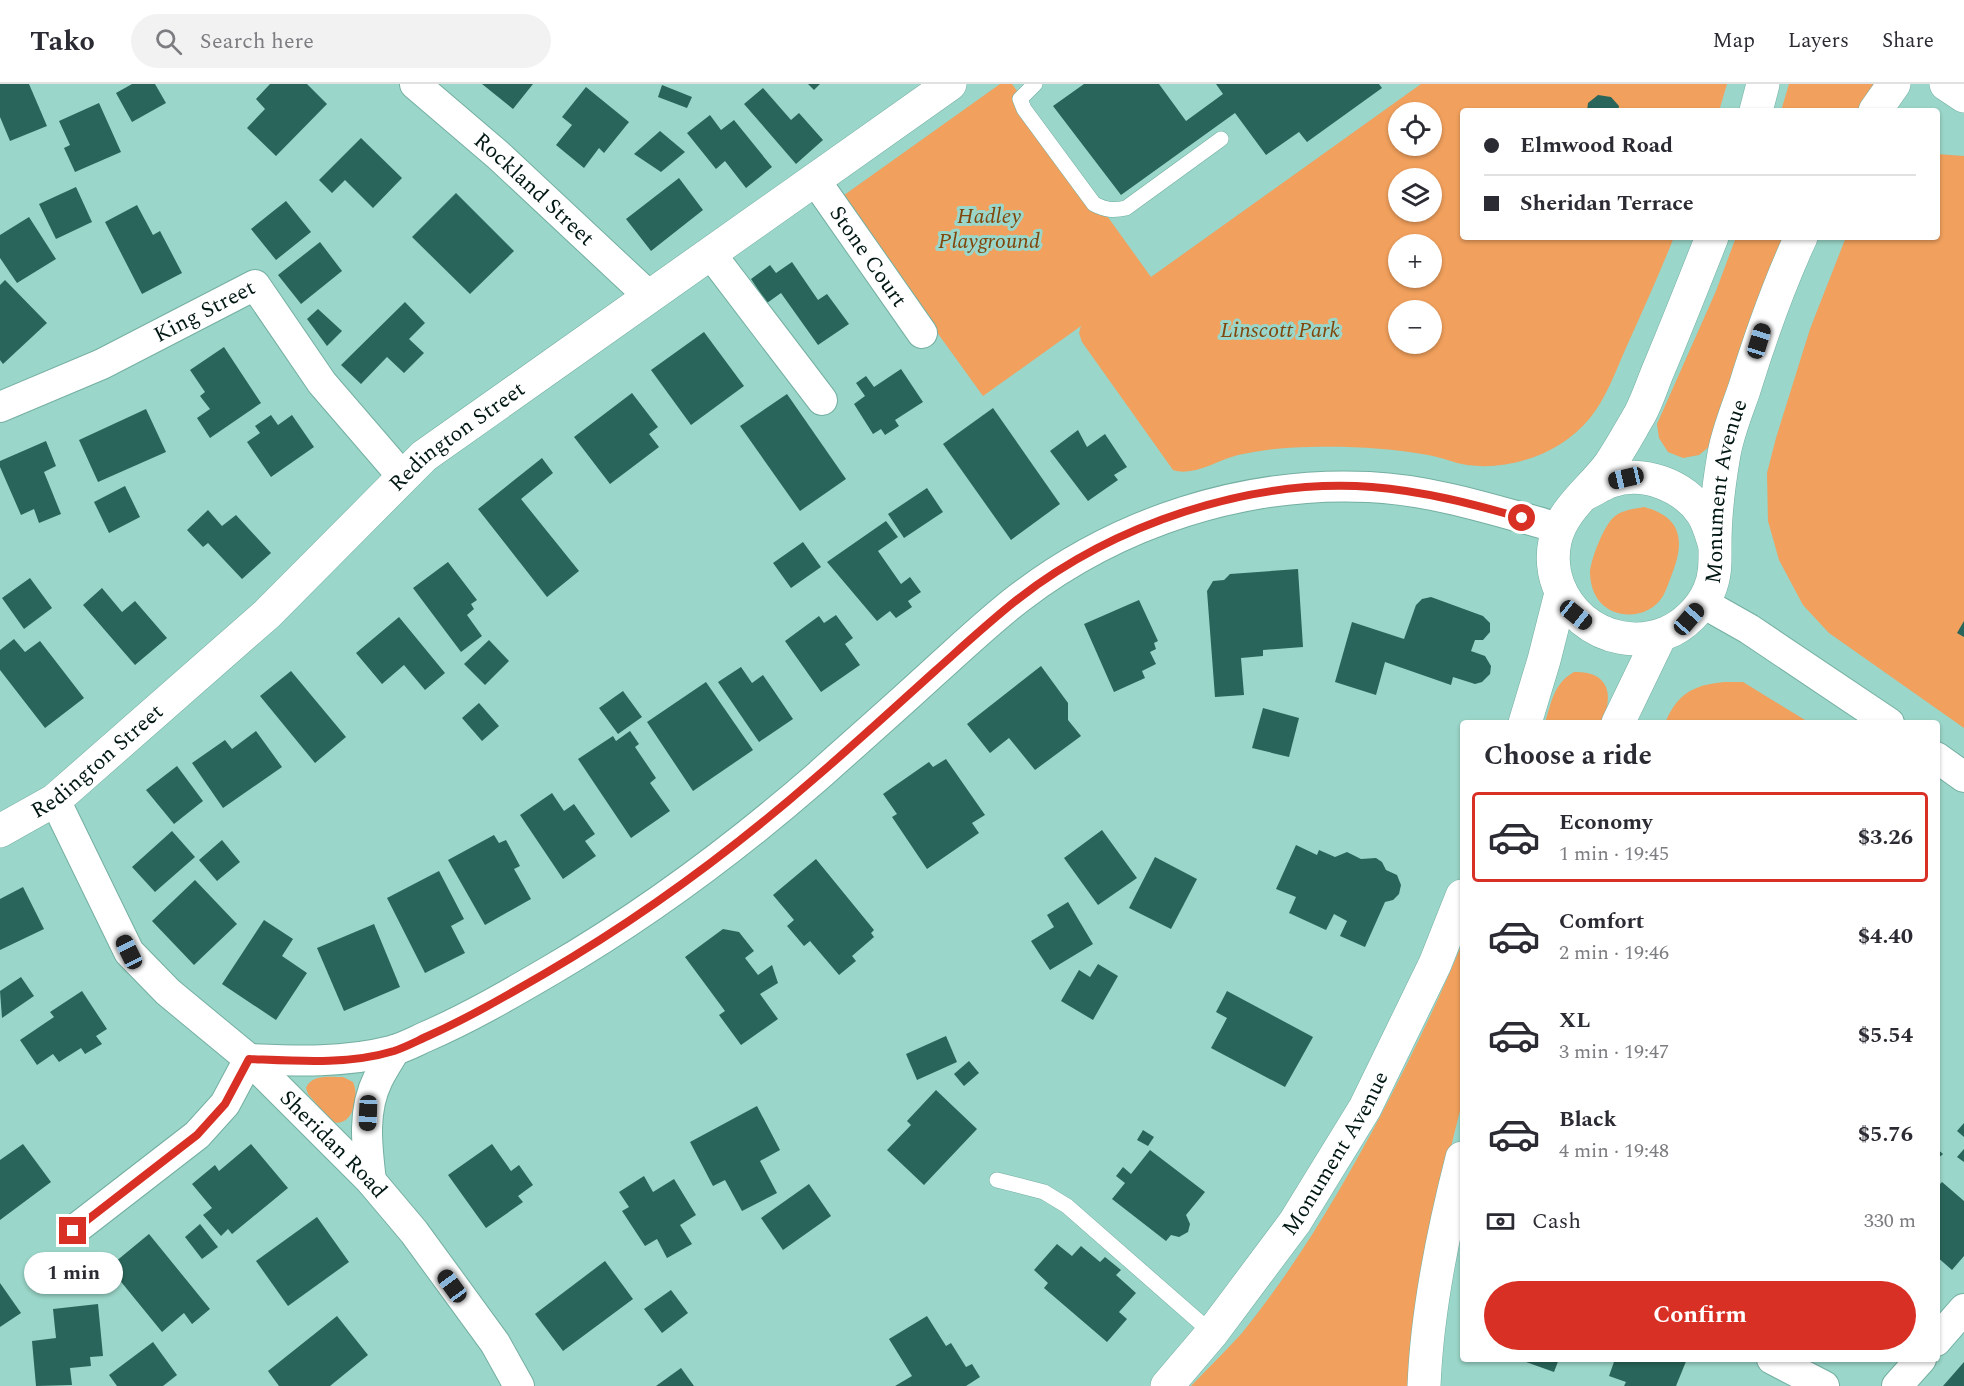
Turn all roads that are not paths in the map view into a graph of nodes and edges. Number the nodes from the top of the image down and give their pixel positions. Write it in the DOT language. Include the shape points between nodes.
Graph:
graph roads {
  1 [pos="415,84"];
  2 [pos="950,84"];
  3 [pos="1035,84"];
  4 [pos="1763,84"];
  5 [pos="1894,84"];
  6 [pos="1947,84"];
  7 [pos="1964,96"];
  8 [pos="1757,108"];
  9 [pos="1877,108"];
  10 [pos="1221,140"];
  11 [pos="815,180"];
  12 [pos="1711,240"];
  13 [pos="1800,240"];
  14 [pos="710,253"];
  15 [pos="650,297"];
  16 [pos="922,333"];
  17 [pos="822,400"];
  18 [pos="0,407"];
  19 [pos="403,477"];
  20 [pos="1586,494"];
  21 [pos="1559,528"];
  22 [pos="1715,545"];
  23 [pos="1561,593"];
  24 [pos="1703,603"];
  25 [pos="1660,636"];
  26 [pos="1526,720"];
  27 [pos="1619,720"];
  28 [pos="1885,720"];
  29 [pos="1940,760"];
  30 [pos="1964,777"];
  31 [pos="55,800"];
  32 [pos="0,831"];
  33 [pos="1460,901"];
  34 [pos="395,1050"];
  35 [pos="249,1059"];
  36 [pos="1460,1178"];
  37 [pos="998,1180"];
  38 [pos="371,1181"];
  39 [pos="1458,1198"];
  40 [pos="73,1231"];
  41 [pos="1964,1309"];
  42 [pos="1212,1334"];
  43 [pos="1940,1336"];
  44 [pos="1778,1362"];
  45 [pos="1918,1362"];
  46 [pos="519,1386"];
  47 [pos="1167,1386"];
  48 [pos="1424,1386"];
  49 [pos="1824,1386"];
  50 [pos="1898,1386"];
  1 -- 15 [label="street, Rockland Street" via="498,155"];
  2 -- 11 [label="street, Redington Street"];
  3 -- 10 [label="lane" via="1020,99 1024,109 1094,204 1103,208 1126,208"];
  4 -- 8 [label="street"];
  5 -- 9 [label="street"];
  6 -- 7 [label="street"];
  11 -- 14 [label="street, Redington Street"];
  11 -- 16 [label="street, Stone Court"];
  12 -- 20 [label="street" via="1641,412"];
  13 -- 22 [label="street, Monument Avenue" via="1766,319 1725,451"];
  14 -- 15 [label="street, Redington Street"];
  14 -- 17 [label="street"];
  15 -- 19 [label="street, Redington Street" via="424,456"];
  18 -- 19 [label="street, King Street" via="102,364 255,285 322,382"];
  19 -- 31 [label="street, Redington Street" via="267,614"];
  20 -- 21 [label="street"];
  20 -- 22 [label="street" via="1626,478 1663,483 1700,510"];
  21 -- 23 [label="street" via="1553,556"];
  21 -- 34 [label="street" via="1468,503 1370,487 1272,492 1204,506 1145,525 1069,564 1019,598 766,820 672,894 509,994 461,1021"];
  22 -- 24 [label="street, Monument Avenue" via="1714,575"];
  23 -- 25 [label="street" via="1576,615 1607,635 1633,639"];
  23 -- 26 [label="street"];
  24 -- 25 [label="street, Monument Avenue" via="1689,619"];
  24 -- 28 [label="street"];
  25 -- 27 [label="street"];
  29 -- 30 [label="street"];
  31 -- 32 [label="street, Redington Street"];
  31 -- 35 [label="street, Sheridan Road" via="129,952 168,992"];
  33 -- 42 [label="street, Monument Avenue" via="1435,964 1365,1108 1295,1222"];
  34 -- 35 [label="street" via="349,1059"];
  34 -- 38 [label="street" via="377,1081 368,1113 366,1144"];
  35 -- 38 [label="street, Sheridan Road"];
  35 -- 40 [label="street" via="225,1104 197,1135"];
  36 -- 39 [label="street"];
  37 -- 42 [label="lane" via="1044,1192 1067,1206"];
  38 -- 46 [label="street, Sheridan Road" via="414,1232 495,1343"];
  39 -- 48 [label="street" via="1426,1347"];
  41 -- 43 [label="street"];
  42 -- 47 [label="street, Monument Avenue"];
  44 -- 49 [label="street"];
  45 -- 50 [label="street"];
}
